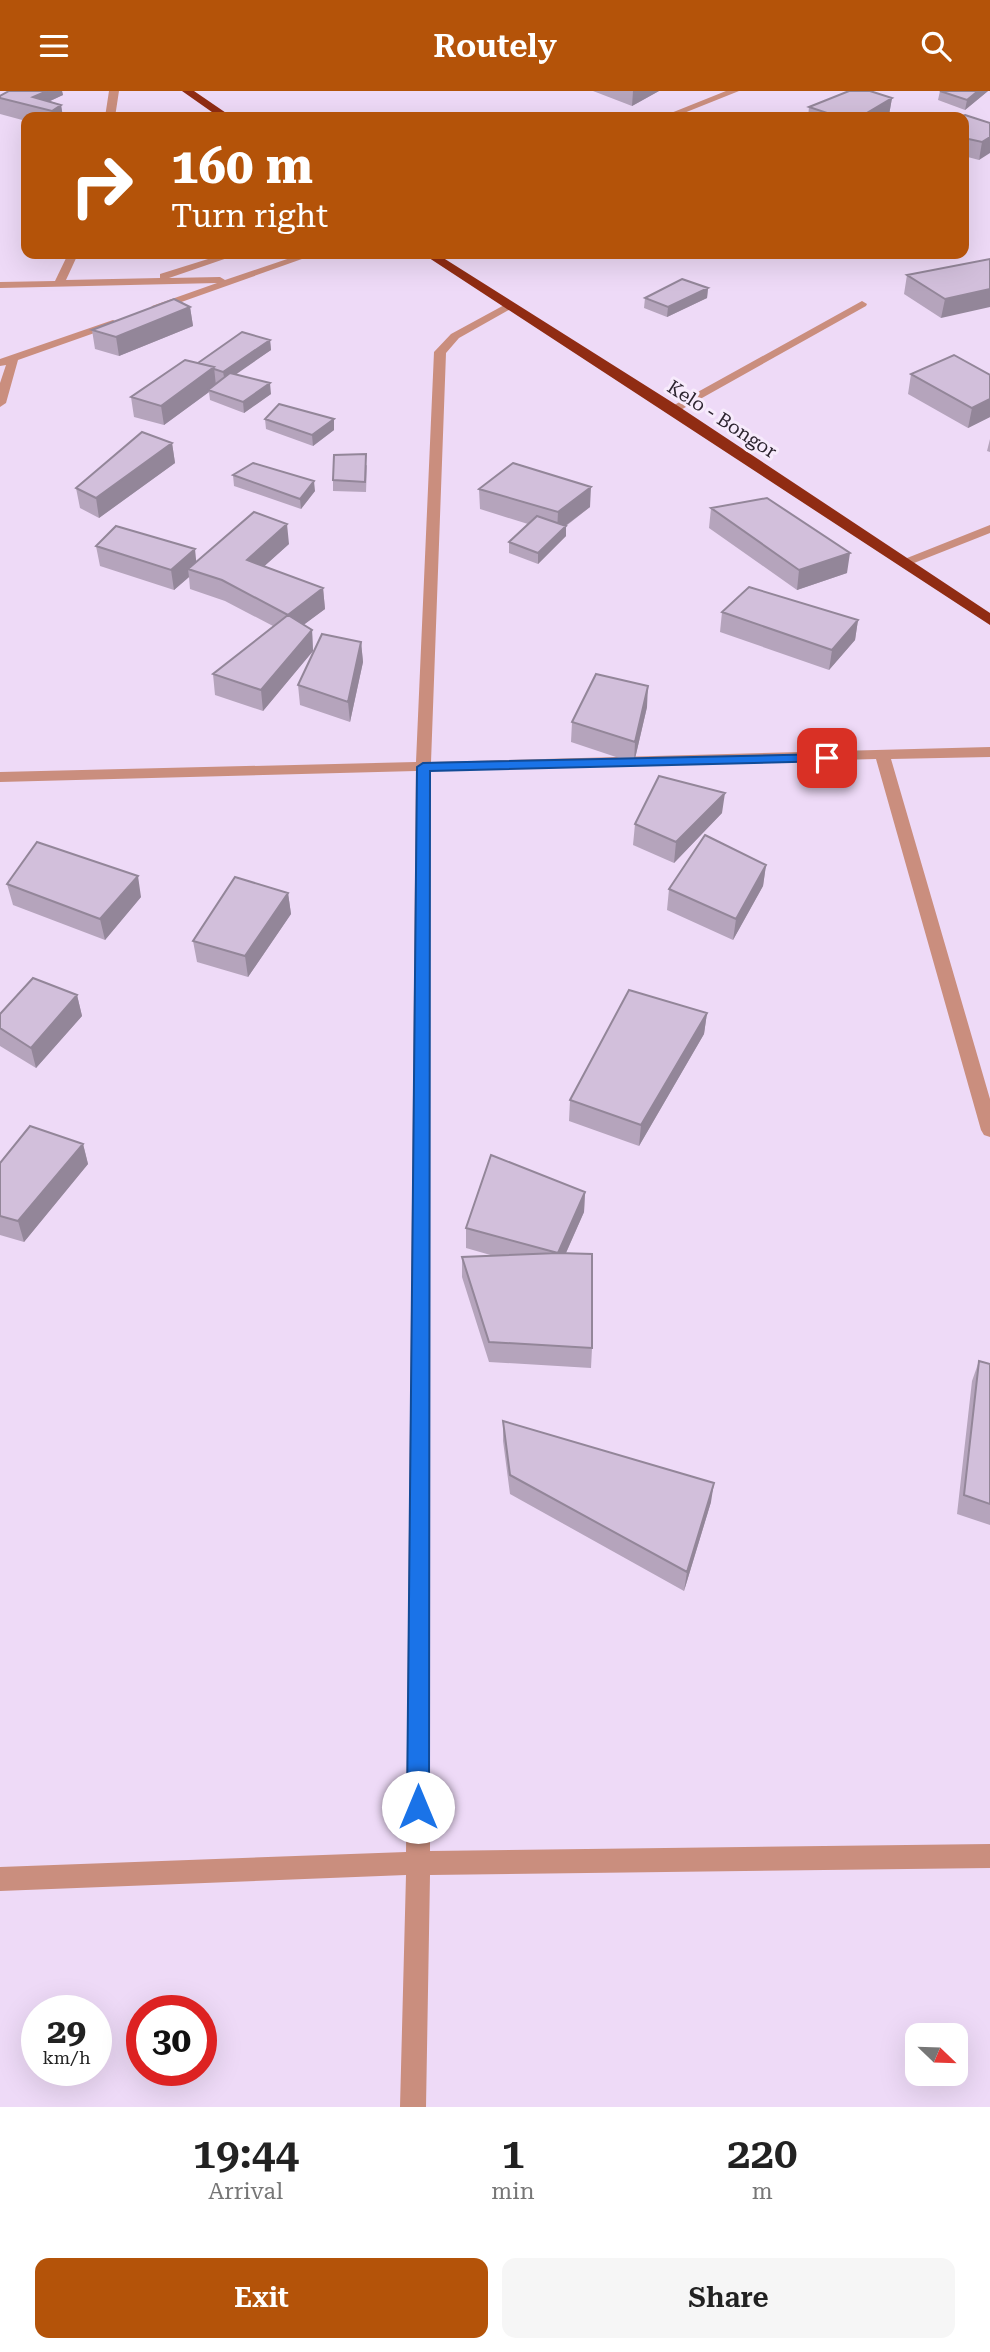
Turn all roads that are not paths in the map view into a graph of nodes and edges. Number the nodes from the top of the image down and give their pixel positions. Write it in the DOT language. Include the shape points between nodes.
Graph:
graph roads {
  1 [pos="114,91"];
  2 [pos="187,91"];
  3 [pos="734,91"];
  4 [pos="111,112"];
  5 [pos="218,112"];
  6 [pos="679,112"];
  7 [pos="71,259"];
  8 [pos="218,259"];
  9 [pos="297,259"];
  10 [pos="437,259"];
  11 [pos="237,280"];
  12 [pos="144,283"];
  13 [pos="59,284"];
  14 [pos="0,285"];
  15 [pos="862,304"];
  16 [pos="508,306"];
  17 [pos="145,312"];
  18 [pos="131,317"];
  19 [pos="13,359"];
  20 [pos="0,363"];
  21 [pos="0,403"];
  22 [pos="673,409"];
  23 [pos="990,529"];
  24 [pos="904,562"];
  25 [pos="990,620"];
  26 [pos="990,752"];
  27 [pos="883,757"];
  28 [pos="423,767"];
  29 [pos="0,777"];
  30 [pos="990,1130"];
  31 [pos="990,1856"];
  32 [pos="418,1863"];
  33 [pos="0,1879"];
  34 [pos="413,2107"];
  1 -- 4 [label="street"];
  2 -- 5 [label="highway"];
  3 -- 6 [label="street"];
  7 -- 13 [label="street"];
  8 -- 12 [label="street"];
  9 -- 11 [label="street"];
  10 -- 16 [label="highway, Kelo - Bongor"];
  11 -- 12 [label="street"];
  11 -- 17 [label="street"];
  12 -- 13 [label="street"];
  13 -- 14 [label="street"];
  15 -- 22 [label="street"];
  16 -- 22 [label="highway, Kelo - Bongor"];
  16 -- 28 [label="street" via="455,337 440,352"];
  18 -- 19 [label="street"];
  19 -- 20 [label="street"];
  19 -- 21 [label="street"];
  22 -- 24 [label="highway, Kelo - Bongor"];
  23 -- 24 [label="street"];
  24 -- 25 [label="highway, Kelo - Bongor"];
  26 -- 27 [label="street"];
  27 -- 28 [label="street"];
  27 -- 30 [label="street"];
  28 -- 29 [label="street"];
  28 -- 32 [label="street"];
  31 -- 32 [label="street"];
  32 -- 33 [label="street"];
  32 -- 34 [label="street"];
}
